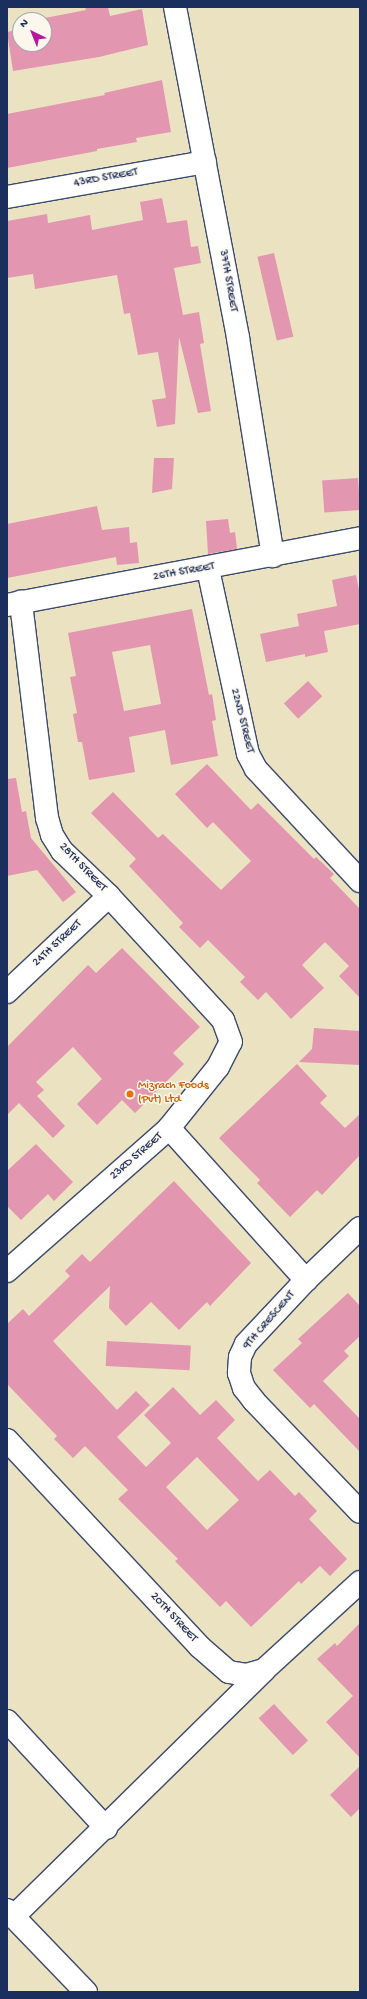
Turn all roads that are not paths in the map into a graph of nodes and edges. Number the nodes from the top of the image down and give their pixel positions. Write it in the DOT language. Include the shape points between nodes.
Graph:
graph roads {
  1 [pos="175,7"];
  2 [pos="205,162"];
  3 [pos="7,197"];
  4 [pos="360,538"];
  5 [pos="273,556"];
  6 [pos="208,569"];
  7 [pos="14,604"];
  8 [pos="360,881"];
  9 [pos="109,896"];
  10 [pos="7,992"];
  11 [pos="224,1020"];
  12 [pos="169,1128"];
  13 [pos="360,1228"];
  14 [pos="7,1271"];
  15 [pos="306,1280"];
  16 [pos="7,1440"];
  17 [pos="360,1511"];
  18 [pos="360,1582"];
  19 [pos="264,1670"];
  20 [pos="7,1721"];
  21 [pos="106,1828"];
  22 [pos="10,1913"];
  23 [pos="86,1992"];
  1 -- 2 [label="street, 37TH STREET"];
  2 -- 3 [label="street, 43RD STREET"];
  2 -- 5 [label="street, 37TH STREET" via="238,338"];
  4 -- 5 [label="street, 26TH STREET"];
  5 -- 6 [label="street, 26TH STREET"];
  6 -- 7 [label="street, 26TH STREET"];
  6 -- 8 [label="street, 22ND STREET" via="248,754 256,770"];
  7 -- 9 [label="street, 28TH STREET" via="47,818 52,835 62,851"];
  9 -- 10 [label="street, 24TH STREET"];
  9 -- 11 [label="street, 28TH STREET"];
  11 -- 12 [label="street, 23RD STREET" via="231,1042 218,1067"];
  12 -- 14 [label="street, 23RD STREET"];
  12 -- 15 [label="street"];
  13 -- 15 [label="street, 9TH CRESCENT"];
  15 -- 17 [label="street, 9TH CRESCENT" via="246,1344 240,1357 239,1373 244,1388 254,1401"];
  16 -- 19 [label="street, 20TH STREET" via="213,1660 229,1672 240,1674"];
  18 -- 19 [label="street"];
  19 -- 21 [label="street"];
  20 -- 21 [label="street"];
  21 -- 22 [label="street"];
  22 -- 23 [label="street"];
}
